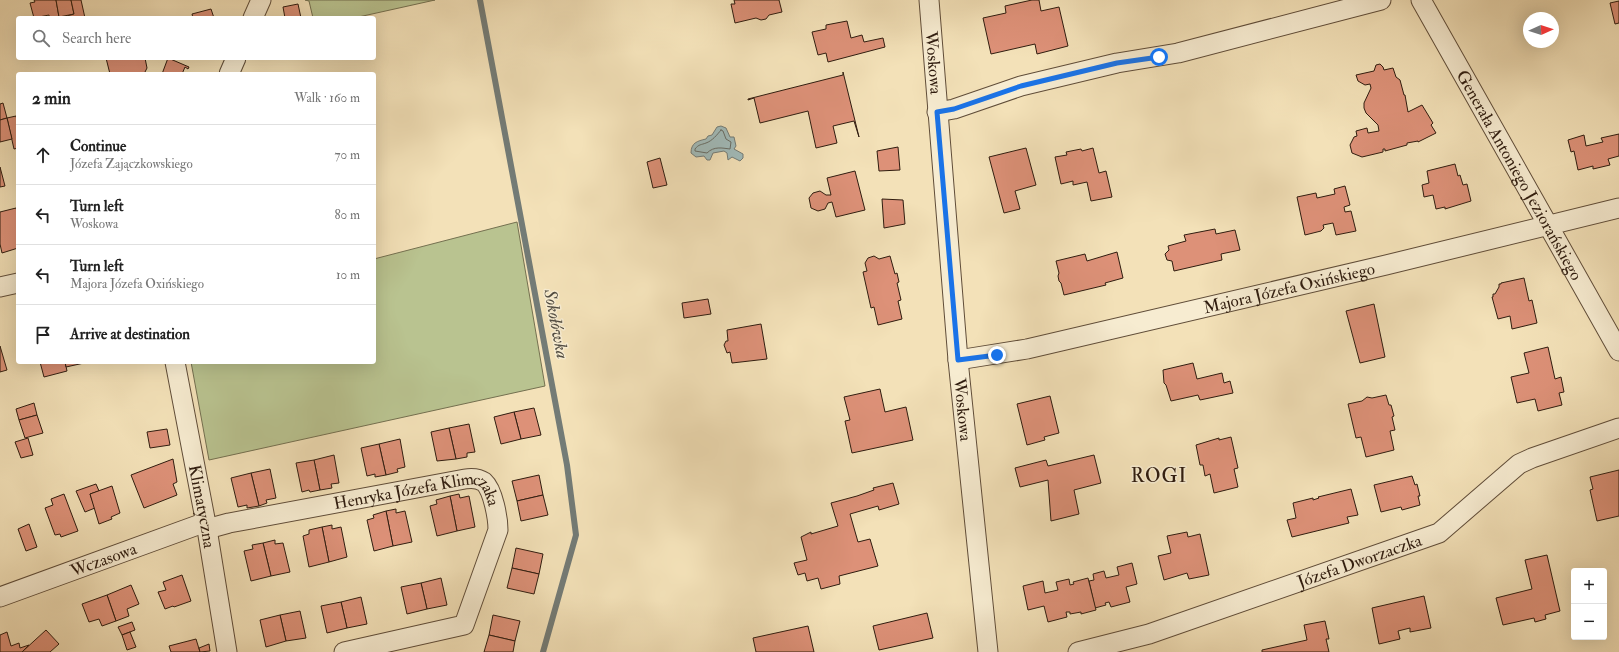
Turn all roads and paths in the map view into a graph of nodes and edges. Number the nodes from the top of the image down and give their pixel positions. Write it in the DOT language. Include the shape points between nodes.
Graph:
graph roads {
  1 [pos="260,0"];
  2 [pos="929,0"];
  3 [pos="1381,0"];
  4 [pos="1420,0"];
  5 [pos="254,16"];
  6 [pos="235,60"];
  7 [pos="230,72"];
  8 [pos="937,112"];
  9 [pos="1619,208"];
  10 [pos="1549,225"];
  11 [pos="16,283"];
  12 [pos="0,287"];
  13 [pos="1619,351"];
  14 [pos="958,360"];
  15 [pos="175,364"];
  16 [pos="1619,428"];
  17 [pos="206,525"];
  18 [pos="0,597"];
  19 [pos="227,652"];
  20 [pos="344,652"];
  21 [pos="988,652"];
  22 [pos="1078,652"];
  1 -- 5 [label="street"];
  2 -- 8 [label="street, Woskowa"];
  3 -- 8 [label="street" via="1178,53 1117,63 1021,86 954,109"];
  4 -- 10 [label="street, Generała Antoniego Jeziorańskiego"];
  6 -- 7 [label="street"];
  8 -- 14 [label="street, Woskowa"];
  9 -- 10 [label="street, Majora Józefa Oxińskiego"];
  10 -- 13 [label="street, Generała Antoniego Jeziorańskiego"];
  10 -- 14 [label="street, Majora Józefa Oxińskiego" via="1027,349"];
  11 -- 12 [label="street"];
  14 -- 21 [label="street, Woskowa"];
  15 -- 17 [label="street, Klimatyczna"];
  16 -- 22 [label="street, Józefa Dworzaczka" via="1520,464 1439,533 1149,634"];
  17 -- 18 [label="street, Wczasowa"];
  17 -- 19 [label="street, Klimatyczna"];
  17 -- 20 [label="street, Henryka Józefa Klimczaka" via="229,523 465,479 475,478 484,482 491,495 498,530 464,625"];
}
